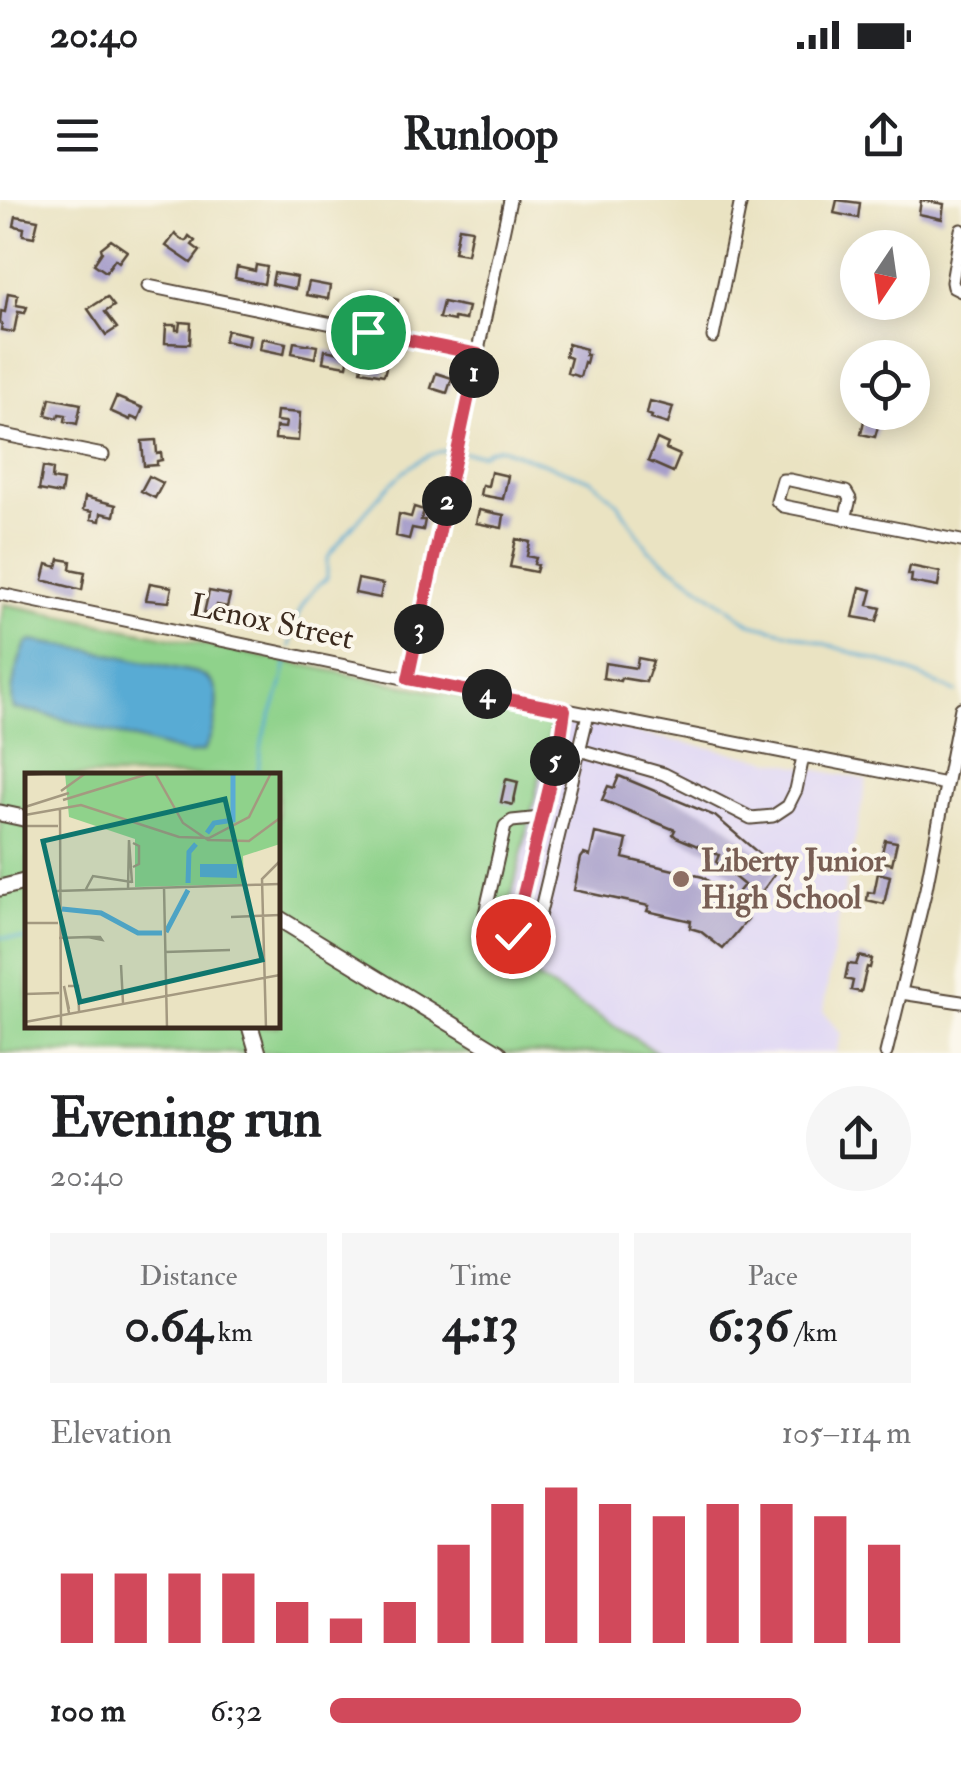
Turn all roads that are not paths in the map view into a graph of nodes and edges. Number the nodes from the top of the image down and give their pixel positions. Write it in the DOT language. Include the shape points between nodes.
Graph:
graph roads {
  1 [pos="510,200"];
  2 [pos="741,200"];
  3 [pos="961,230"];
  4 [pos="148,286"];
  5 [pos="961,291"];
  6 [pos="712,338"];
  7 [pos="478,354"];
  8 [pos="0,434"];
  9 [pos="103,455"];
  10 [pos="845,519"];
  11 [pos="961,541"];
  12 [pos="0,594"];
  13 [pos="408,679"];
  14 [pos="961,708"];
  15 [pos="565,710"];
  16 [pos="588,714"];
  17 [pos="561,738"];
  18 [pos="579,751"];
  19 [pos="803,757"];
  20 [pos="946,784"];
  21 [pos="0,813"];
  22 [pos="25,818"];
  23 [pos="541,818"];
  24 [pos="25,882"];
  25 [pos="0,888"];
  26 [pos="524,892"];
  27 [pos="544,896"];
  28 [pos="280,919"];
  29 [pos="513,936"];
  30 [pos="901,993"];
  31 [pos="961,1002"];
  32 [pos="251,1028"];
  33 [pos="258,1053"];
  34 [pos="499,1053"];
  35 [pos="886,1053"];
  1 -- 7 [label="street"];
  2 -- 6 [label="street"];
  3 -- 5 [label="street" via="952,282"];
  4 -- 7 [label="street"];
  7 -- 13 [label="street"];
  8 -- 9 [label="street"];
  10 -- 10 [label="street" via="783,506 777,501 780,484 790,480 846,492"];
  10 -- 11 [label="street"];
  12 -- 13 [label="street, Lenox Street"];
  13 -- 15 [label="street, Lenox Street"];
  14 -- 20 [label="street"];
  15 -- 16 [label="street, Lenox Street"];
  15 -- 17 [label="street"];
  16 -- 18 [label="street"];
  16 -- 19 [label="street, Lenox Street"];
  17 -- 18 [label="street"];
  17 -- 23 [label="street"];
  18 -- 19 [label="street" via="664,774 751,818 788,806"];
  18 -- 27 [label="street"];
  19 -- 20 [label="street, Lenox Street"];
  20 -- 30 [label="street"];
  21 -- 22 [label="highway"];
  23 -- 26 [label="street"];
  23 -- 29 [label="street" via="505,826 485,914 497,934"];
  24 -- 25 [label="highway"];
  26 -- 27 [label="street"];
  26 -- 29 [label="street"];
  27 -- 29 [label="street" via="529,958 510,947"];
  28 -- 34 [label="highway"];
  30 -- 31 [label="street"];
  30 -- 35 [label="street"];
  32 -- 33 [label="highway"];
}
